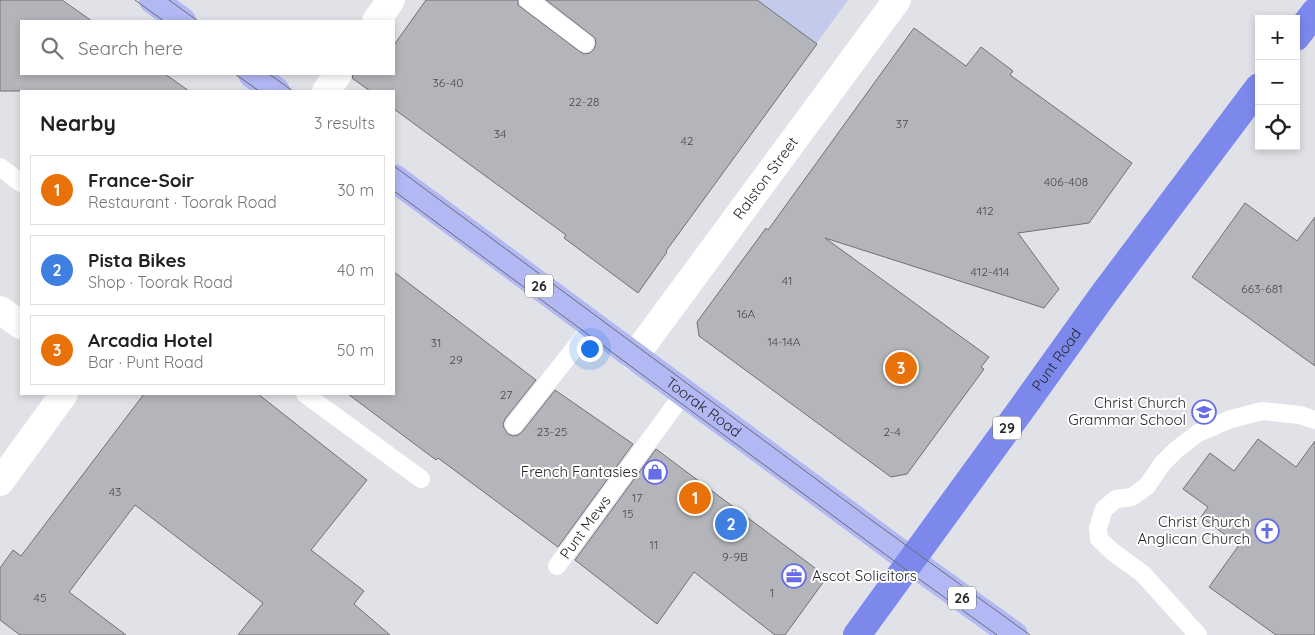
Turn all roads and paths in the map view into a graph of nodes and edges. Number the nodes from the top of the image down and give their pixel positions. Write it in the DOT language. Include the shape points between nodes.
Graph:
graph roads {
  1 [pos="153,0"];
  2 [pos="391,0"];
  3 [pos="528,0"];
  4 [pos="897,0"];
  5 [pos="1314,15"];
  6 [pos="181,20"];
  7 [pos="377,20"];
  8 [pos="1300,32"];
  9 [pos="585,43"];
  10 [pos="253,75"];
  11 [pos="337,75"];
  12 [pos="275,90"];
  13 [pos="327,90"];
  14 [pos="1255,92"];
  15 [pos="0,167"];
  16 [pos="395,179"];
  17 [pos="20,182"];
  18 [pos="0,310"];
  19 [pos="20,324"];
  20 [pos="593,325"];
  21 [pos="634,357"];
  22 [pos="684,393"];
  23 [pos="63,395"];
  24 [pos="306,395"];
  25 [pos="1315,420"];
  26 [pos="514,425"];
  27 [pos="421,479"];
  28 [pos="0,482"];
  29 [pos="911,561"];
  30 [pos="557,566"];
  31 [pos="857,635"];
  32 [pos="1014,635"];
  33 [pos="1198,635"];
  1 -- 6 [label="main road"];
  2 -- 7 [label="street"];
  3 -- 9 [label="lane"];
  4 -- 21 [label="street, Ralston Street"];
  5 -- 8 [label="highway"];
  10 -- 12 [label="main road"];
  11 -- 13 [label="street"];
  14 -- 29 [label="highway, Punt Road / 29" via="1103,295"];
  15 -- 17 [label="lane"];
  16 -- 20 [label="main road, Toorak Road / 26"];
  18 -- 19 [label="street"];
  20 -- 21 [label="main road, Toorak Road / 26"];
  20 -- 26 [label="lane"];
  21 -- 22 [label="main road, Toorak Road / 26"];
  22 -- 29 [label="main road, Toorak Road / 26"];
  22 -- 30 [label="lane, Punt Mews"];
  23 -- 28 [label="street"];
  24 -- 27 [label="lane"];
  25 -- 33 [label="lane" via="1262,411 1231,419 1198,433 1162,464 1146,486 1132,497 1116,499 1104,509 1098,528 1099,539 1143,574"];
  29 -- 31 [label="highway, Punt Road / 29"];
  29 -- 32 [label="main road, Toorak Road / 26"];
}
